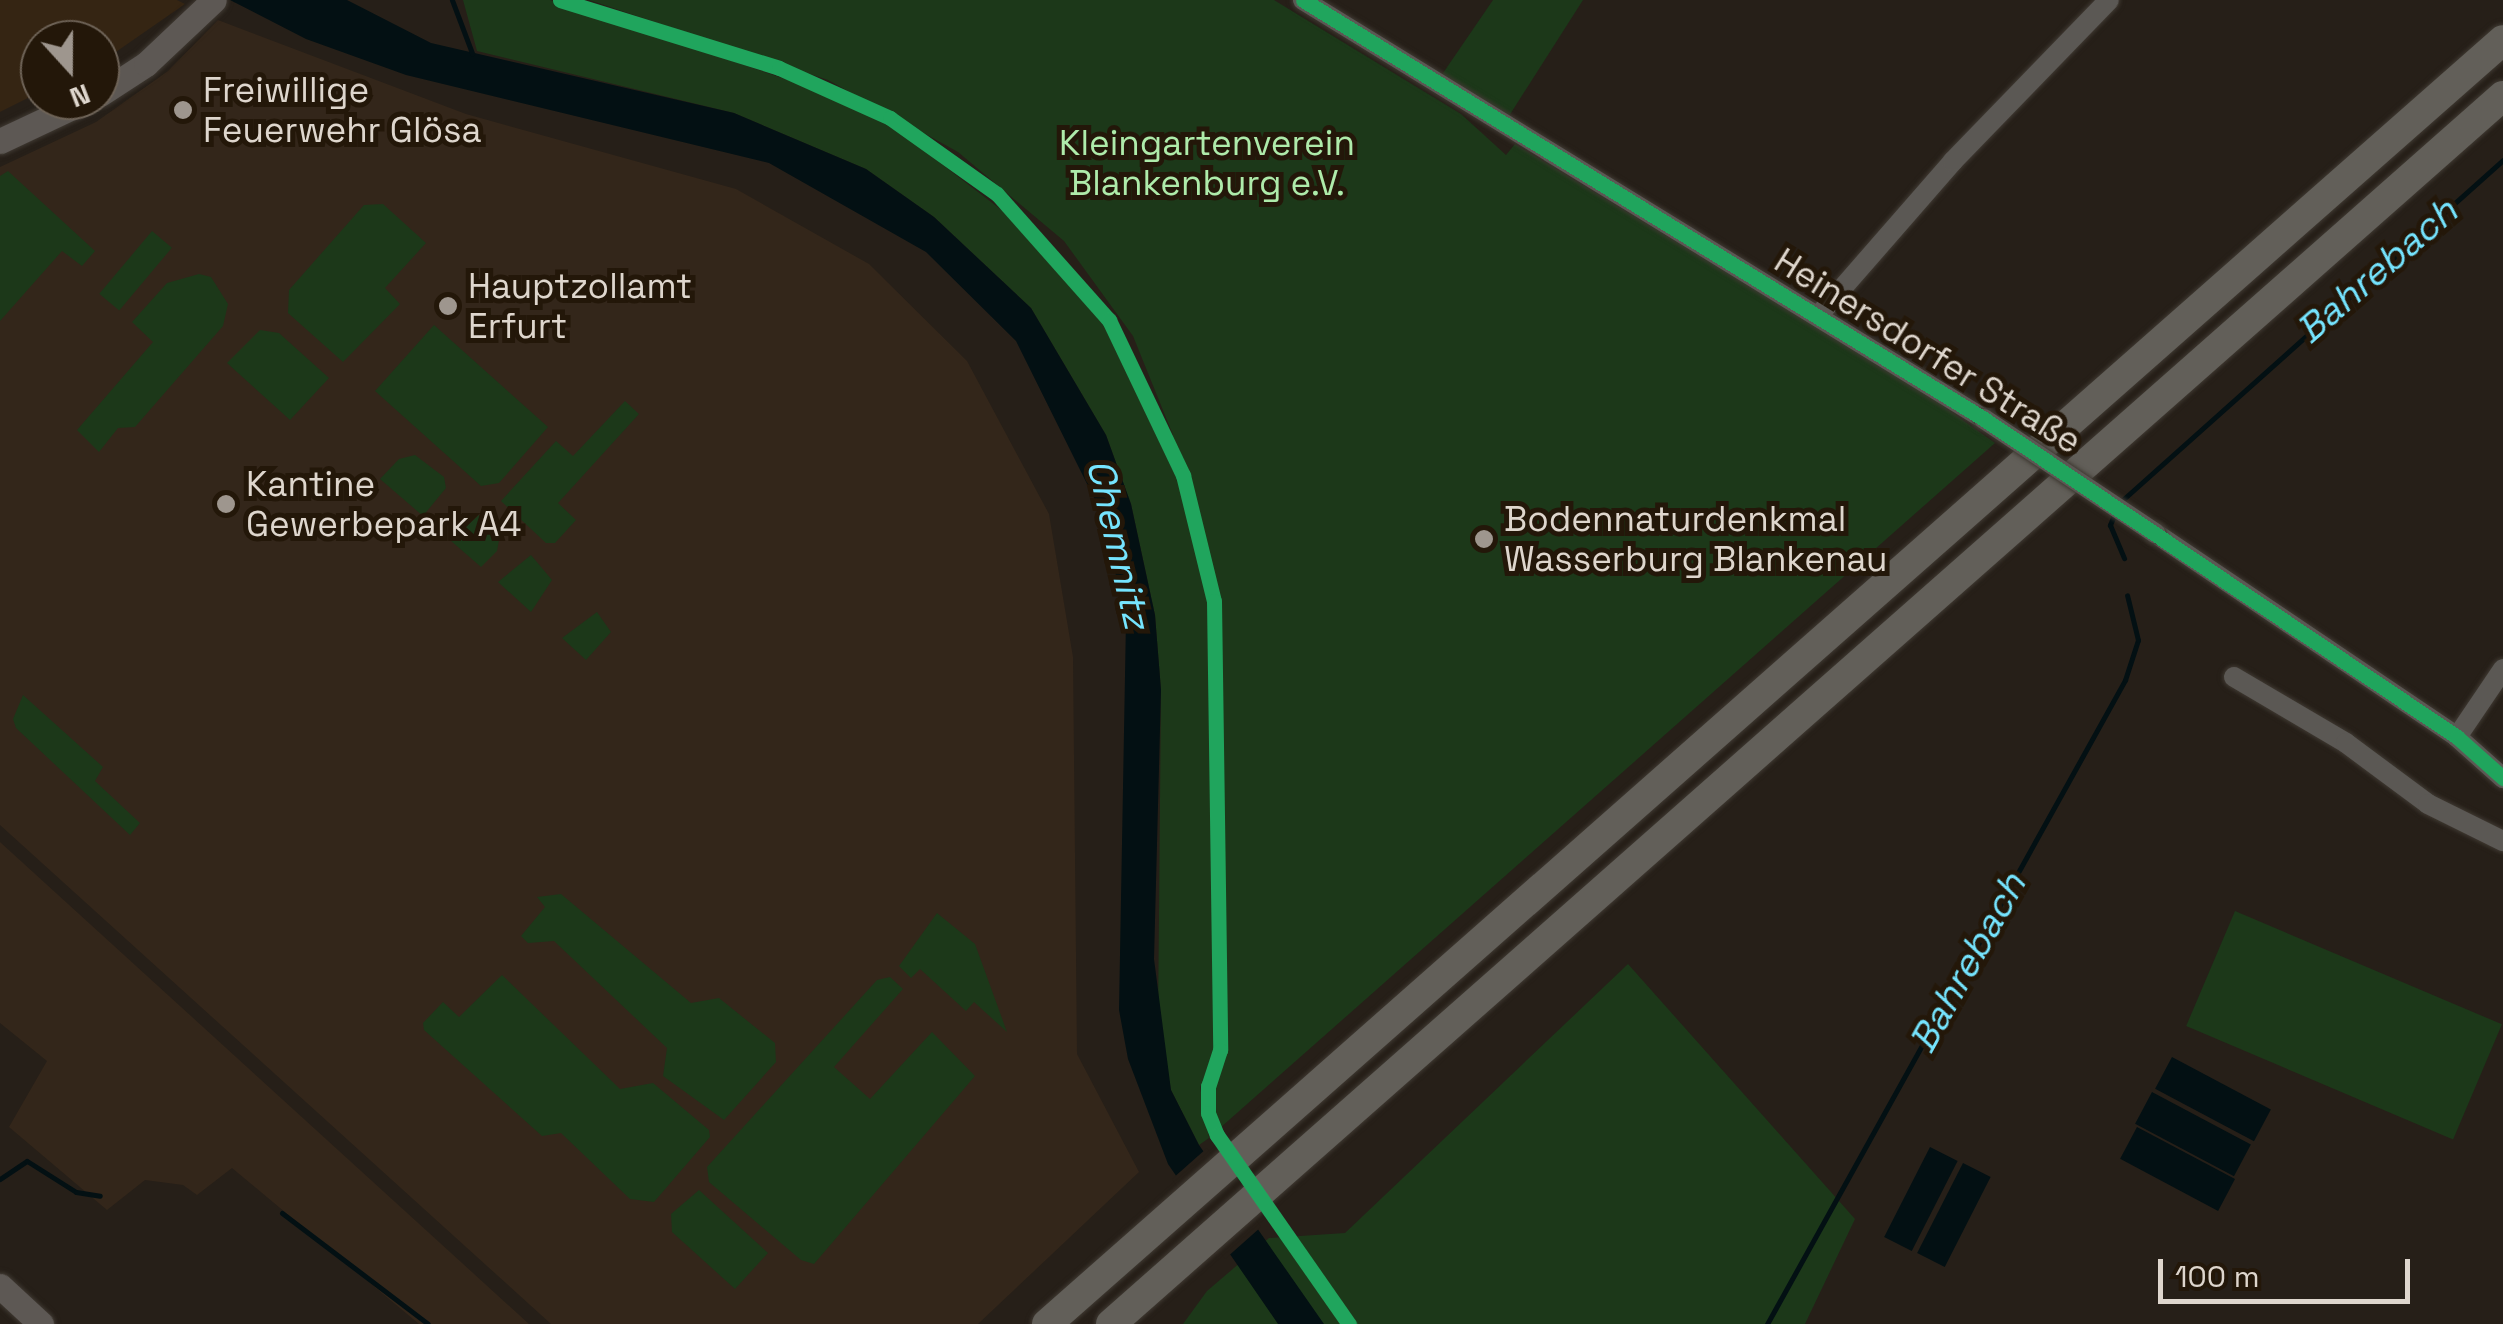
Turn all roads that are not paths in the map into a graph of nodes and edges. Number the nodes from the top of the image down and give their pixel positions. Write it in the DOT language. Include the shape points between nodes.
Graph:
graph roads {
  1 [pos="1303,0"];
  2 [pos="2109,0"];
  3 [pos="209,6"];
  4 [pos="2503,40"];
  5 [pos="120,81"];
  6 [pos="2503,96"];
  7 [pos="45,120"];
  8 [pos="0,141"];
  9 [pos="1818,316"];
  10 [pos="2503,669"];
  11 [pos="2234,677"];
  12 [pos="2456,738"];
  13 [pos="2503,778"];
  14 [pos="2503,842"];
  15 [pos="0,1286"];
  16 [pos="41,1324"];
  17 [pos="1047,1324"];
  18 [pos="1111,1324"];
  1 -- 9 [label="street, Heinersdorfer Straße"];
  2 -- 9 [label="street" via="1953,161"];
  3 -- 5 [label="main road"];
  4 -- 17 [label="highway"];
  6 -- 18 [label="highway"];
  7 -- 8 [label="main road"];
  9 -- 12 [label="street, Heinersdorfer Straße, bridge"];
  10 -- 12 [label="street"];
  11 -- 14 [label="street" via="2346,743 2428,804"];
  12 -- 13 [label="street, Heinersdorfer Straße"];
  15 -- 16 [label="main road"];
}
